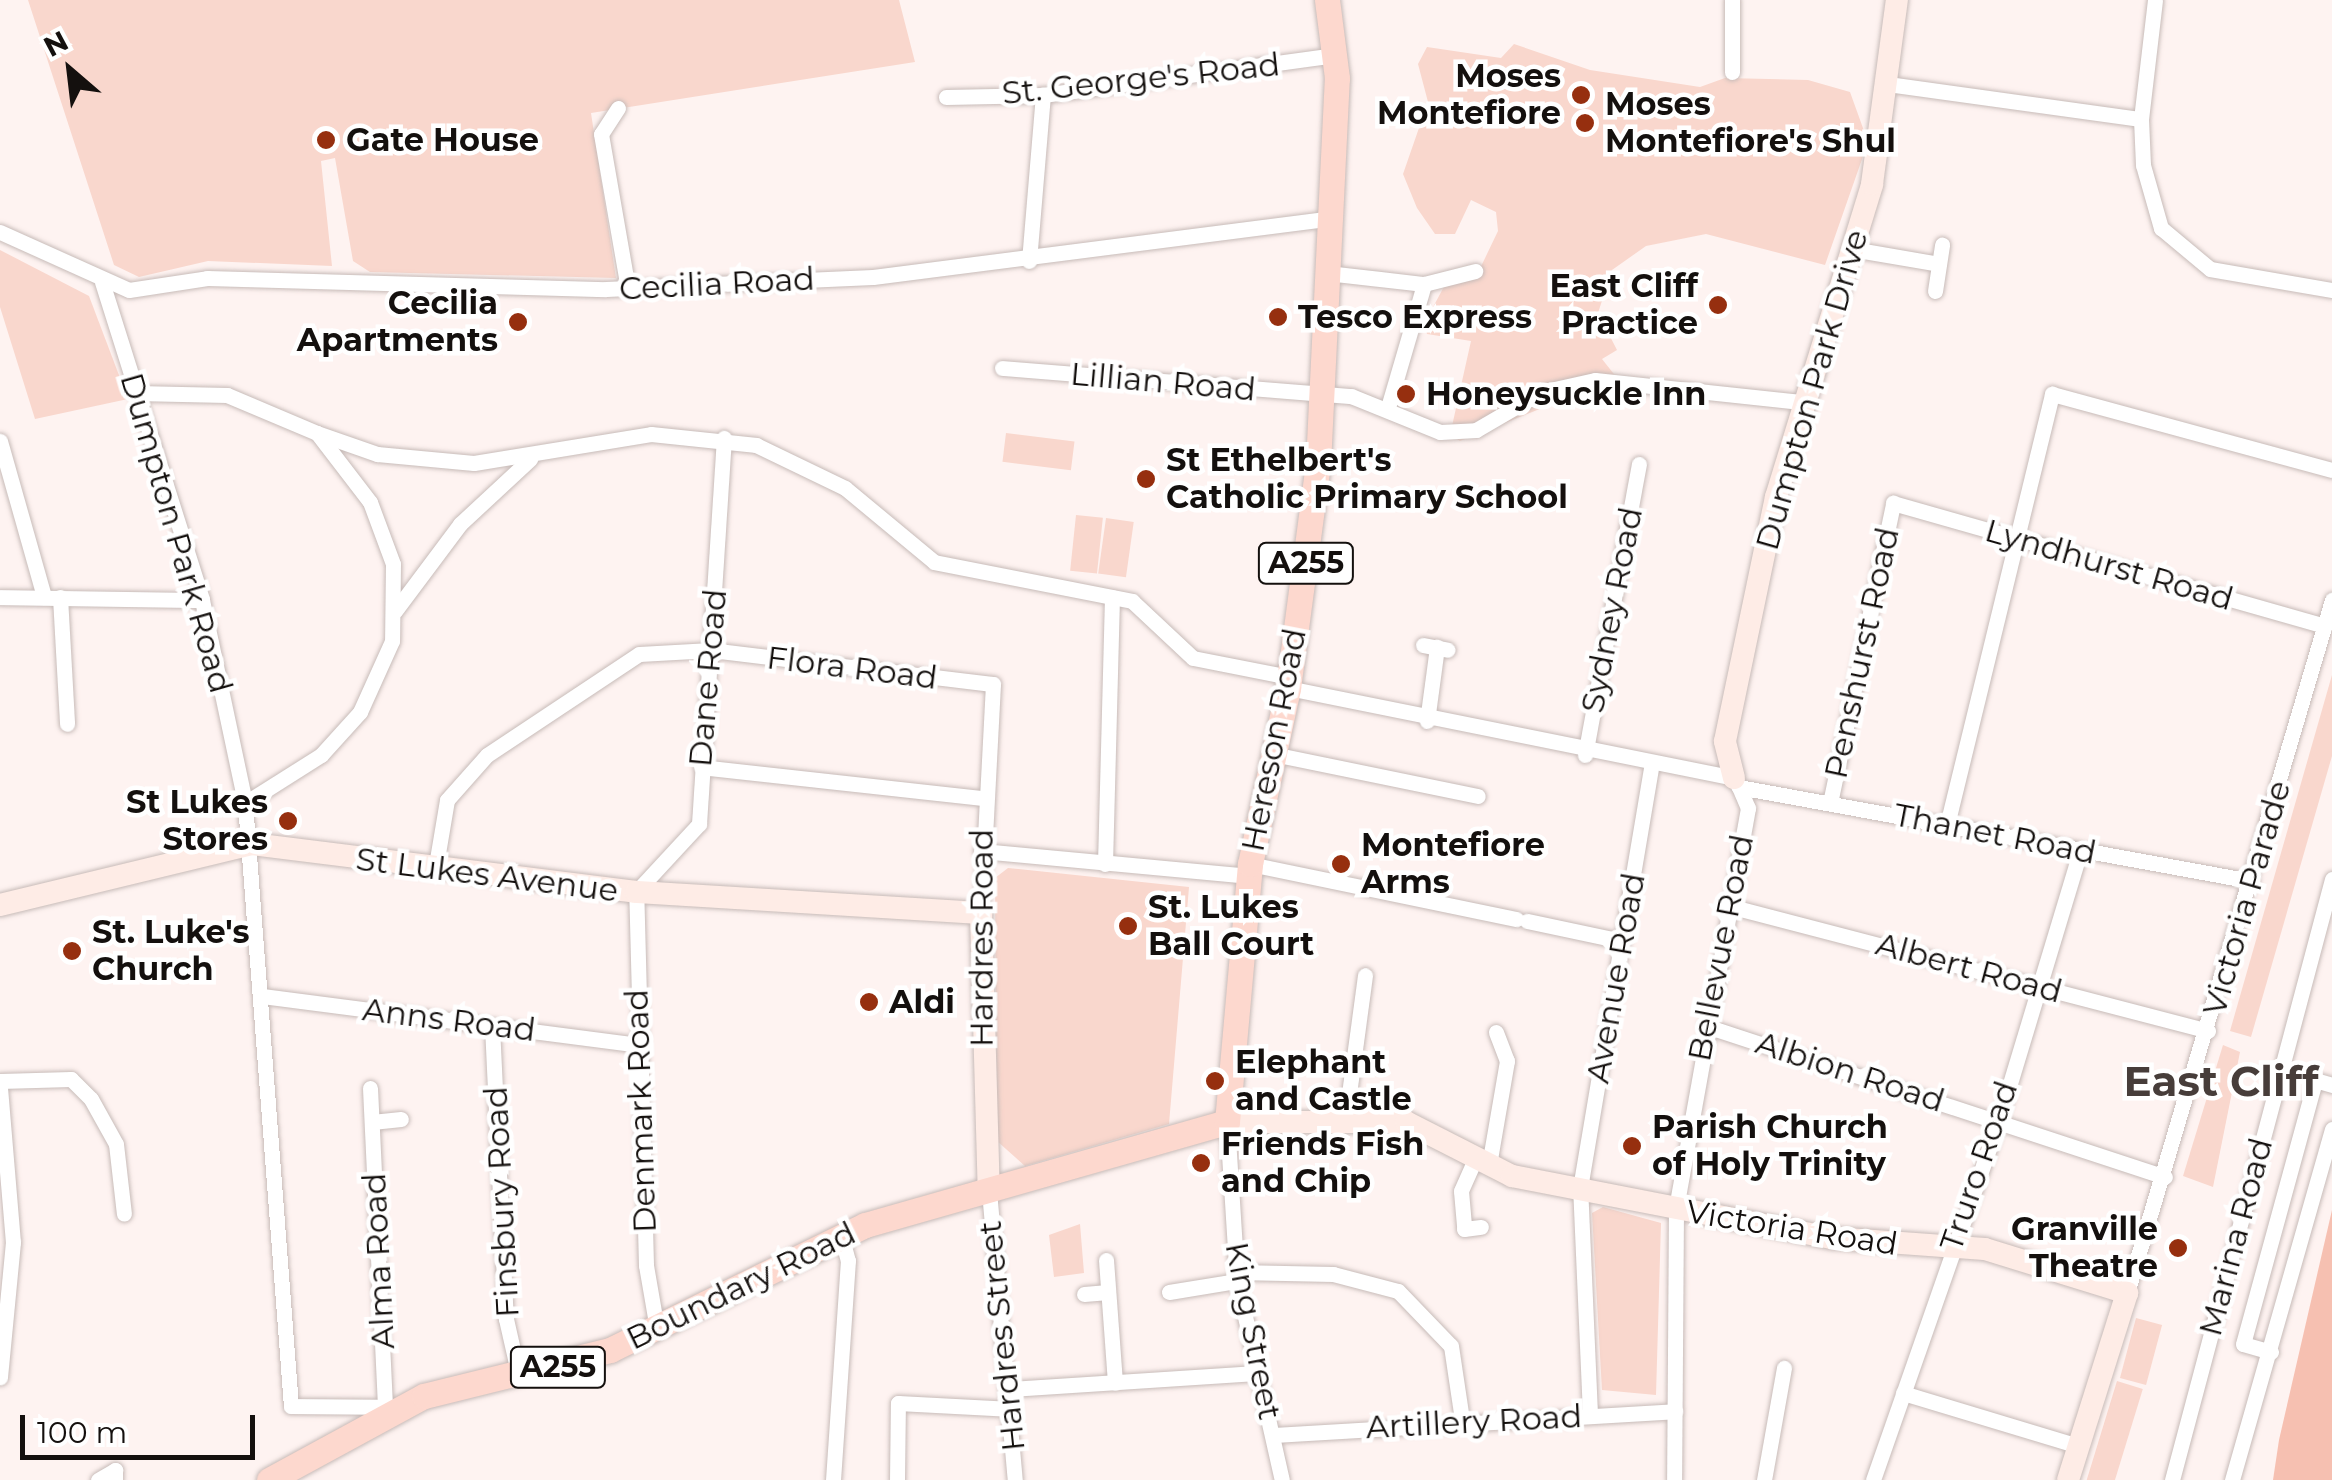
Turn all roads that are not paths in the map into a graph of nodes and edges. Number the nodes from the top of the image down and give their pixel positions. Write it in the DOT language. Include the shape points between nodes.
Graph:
graph roads {
  1 [pos="1327,0"];
  2 [pos="1732,0"];
  3 [pos="1896,0"];
  4 [pos="2155,0"];
  5 [pos="1335,54"];
  6 [pos="1732,72"];
  7 [pos="1888,84"];
  8 [pos="1042,95"];
  9 [pos="946,97"];
  10 [pos="618,108"];
  11 [pos="2141,119"];
  12 [pos="1331,218"];
  13 [pos="0,232"];
  14 [pos="1942,245"];
  15 [pos="1852,249"];
  16 [pos="1029,261"];
  17 [pos="1939,264"];
  18 [pos="1475,271"];
  19 [pos="1327,273"];
  20 [pos="102,282"];
  21 [pos="1424,284"];
  22 [pos="628,288"];
  23 [pos="2332,290"];
  24 [pos="1935,291"];
  25 [pos="1002,368"];
  26 [pos="136,393"];
  27 [pos="1324,396"];
  28 [pos="1801,402"];
  29 [pos="1388,404"];
  30 [pos="317,433"];
  31 [pos="724,438"];
  32 [pos="0,441"];
  33 [pos="530,459"];
  34 [pos="1639,464"];
  35 [pos="2332,470"];
  36 [pos="1893,503"];
  37 [pos="2016,540"];
  38 [pos="0,597"];
  39 [pos="52,597"];
  40 [pos="1112,597"];
  41 [pos="202,600"];
  42 [pos="2332,600"];
  43 [pos="395,611"];
  44 [pos="2325,626"];
  45 [pos="1436,647"];
  46 [pos="710,650"];
  47 [pos="1289,682"];
  48 [pos="993,684"];
  49 [pos="1427,721"];
  50 [pos="67,724"];
  51 [pos="1274,754"];
  52 [pos="1584,755"];
  53 [pos="700,767"];
  54 [pos="1651,768"];
  55 [pos="1736,782"];
  56 [pos="1478,796"];
  57 [pos="982,798"];
  58 [pos="245,803"];
  59 [pos="1830,803"];
  60 [pos="1947,824"];
  61 [pos="252,844"];
  62 [pos="981,851"];
  63 [pos="2080,851"];
  64 [pos="1105,864"];
  65 [pos="1249,870"];
  66 [pos="435,871"];
  67 [pos="2332,879"];
  68 [pos="2250,881"];
  69 [pos="636,892"];
  70 [pos="0,905"];
  71 [pos="1729,906"];
  72 [pos="981,913"];
  73 [pos="1622,942"];
  74 [pos="1364,976"];
  75 [pos="2035,985"];
  76 [pos="262,996"];
  77 [pos="492,1026"];
  78 [pos="1706,1026"];
  79 [pos="2208,1031"];
  80 [pos="1496,1032"];
  81 [pos="636,1045"];
  82 [pos="0,1084"];
  83 [pos="2332,1085"];
  84 [pos="370,1088"];
  85 [pos="1346,1116"];
  86 [pos="401,1119"];
  87 [pos="1999,1120"];
  88 [pos="372,1122"];
  89 [pos="1227,1122"];
  90 [pos="2332,1129"];
  91 [pos="1483,1161"];
  92 [pos="2164,1177"];
  93 [pos="1580,1188"];
  94 [pos="989,1191"];
  95 [pos="1676,1209"];
  96 [pos="124,1214"];
  97 [pos="1481,1228"];
  98 [pos="841,1235"];
  99 [pos="1950,1250"];
  100 [pos="1106,1260"];
  101 [pos="1237,1276"];
  102 [pos="1108,1292"];
  103 [pos="1169,1292"];
  104 [pos="2127,1293"];
  105 [pos="1084,1294"];
  106 [pos="657,1329"];
  107 [pos="2271,1352"];
  108 [pos="1784,1368"];
  109 [pos="1256,1374"];
  110 [pos="519,1376"];
  111 [pos="0,1377"];
  112 [pos="1115,1383"];
  113 [pos="1010,1389"];
  114 [pos="1902,1393"];
  115 [pos="395,1404"];
  116 [pos="1012,1409"];
  117 [pos="1675,1411"];
  118 [pos="1590,1414"];
  119 [pos="1462,1420"];
  120 [pos="1273,1436"];
  121 [pos="2079,1446"];
  122 [pos="115,1475"];
  123 [pos="98,1480"];
  124 [pos="269,1480"];
  125 [pos="833,1480"];
  126 [pos="896,1480"];
  127 [pos="1015,1480"];
  128 [pos="1282,1480"];
  129 [pos="1674,1480"];
  130 [pos="1764,1480"];
  131 [pos="1872,1480"];
  132 [pos="2068,1480"];
  133 [pos="2172,1480"];
  134 [pos="2232,1480"];
  1 -- 5 [label="main road, Hereson Road / A255"];
  2 -- 6 [label="street"];
  3 -- 7 [label="street, Dumpton Park Drive"];
  4 -- 11 [label="street"];
  5 -- 8 [label="street, St. George's Road"];
  5 -- 12 [label="main road, Hereson Road / A255"];
  7 -- 11 [label="street"];
  7 -- 15 [label="street, Dumpton Park Drive"];
  8 -- 9 [label="street, St. George's Road"];
  8 -- 16 [label="street"];
  10 -- 22 [label="street" via="601,134"];
  11 -- 23 [label="street" via="2152,206 2183,254 2210,269"];
  12 -- 16 [label="street, Cecilia Road"];
  12 -- 19 [label="main road, Hereson Road / A255"];
  13 -- 20 [label="street"];
  14 -- 17 [label="street"];
  15 -- 17 [label="street"];
  15 -- 28 [label="street, Dumpton Park Drive"];
  16 -- 22 [label="street, Cecilia Road"];
  17 -- 24 [label="street"];
  18 -- 21 [label="street"];
  19 -- 21 [label="street"];
  19 -- 27 [label="main road, Hereson Road / A255"];
  20 -- 22 [label="street, Cecilia Road" via="129,290 207,278"];
  20 -- 26 [label="street, Dumpton Park Road"];
  21 -- 29 [label="street"];
  25 -- 27 [label="street, Lillian Road"];
  26 -- 30 [label="street, Thanet Road" via="227,395"];
  26 -- 41 [label="street, Dumpton Park Road"];
  27 -- 29 [label="street, Lillian Road"];
  27 -- 47 [label="main road, Hereson Road / A255"];
  28 -- 29 [label="street" via="1594,380 1540,392 1476,430 1440,432"];
  28 -- 55 [label="street, Dumpton Park Drive" via="1725,741"];
  30 -- 33 [label="street, Thanet Road" via="428,462"];
  30 -- 43 [label="street" via="345,462 384,533"];
  31 -- 33 [label="street, Thanet Road" via="650,434"];
  31 -- 40 [label="street, Thanet Road" via="822,473 934,562"];
  31 -- 46 [label="street, Dane Road"];
  32 -- 39 [label="street"];
  33 -- 43 [label="street" via="460,524"];
  34 -- 52 [label="street, Sydney Road"];
  35 -- 37 [label="street" via="2052,394"];
  36 -- 37 [label="street, Lyndhurst Road"];
  36 -- 59 [label="street, Penshurst Road"];
  37 -- 44 [label="street, Lyndhurst Road"];
  37 -- 60 [label="street"];
  38 -- 39 [label="street"];
  39 -- 41 [label="street"];
  39 -- 50 [label="street"];
  40 -- 47 [label="street, Thanet Road" via="1142,609 1193,658"];
  40 -- 64 [label="street"];
  41 -- 58 [label="street, Dumpton Park Road"];
  42 -- 44 [label="street, Victoria Parade"];
  43 -- 58 [label="street" via="382,672 352,723 321,756"];
  44 -- 68 [label="street, Victoria Parade"];
  45 -- 49 [label="street"];
  46 -- 48 [label="street, Flora Road"];
  46 -- 53 [label="street, Dane Road"];
  46 -- 66 [label="street, Flora Road" via="640,654 487,755 447,800"];
  47 -- 49 [label="street, Thanet Road"];
  47 -- 51 [label="main road, Hereson Road / A255"];
  48 -- 57 [label="street, Hardres Road"];
  49 -- 52 [label="street, Thanet Road"];
  51 -- 56 [label="street"];
  51 -- 65 [label="main road, Hereson Road / A255"];
  52 -- 54 [label="street, Thanet Road"];
  53 -- 57 [label="street"];
  53 -- 69 [label="street, Dane Road" via="699,824"];
  54 -- 55 [label="street, Thanet Road"];
  54 -- 73 [label="street, Avenue Road"];
  55 -- 59 [label="street, Thanet Road"];
  55 -- 71 [label="street, Bellevue Road" via="1748,808"];
  57 -- 62 [label="street, Hardres Road"];
  58 -- 61 [label="street, Dumpton Park Road"];
  59 -- 60 [label="street, Thanet Road"];
  60 -- 63 [label="street, Thanet Road"];
  61 -- 66 [label="street, St Lukes Avenue"];
  61 -- 70 [label="street, St Lukes Avenue"];
  61 -- 76 [label="street, Dumpton Park Road"];
  62 -- 64 [label="street"];
  62 -- 72 [label="street, Hardres Road"];
  63 -- 68 [label="street, Thanet Road"];
  63 -- 75 [label="street, Truro Road"];
  64 -- 65 [label="street"];
  65 -- 73 [label="street"];
  65 -- 89 [label="main road, Hereson Road / A255"];
  66 -- 69 [label="street, St Lukes Avenue"];
  67 -- 133 [label="street, Marina Road"];
  68 -- 79 [label="street, Victoria Parade"];
  69 -- 72 [label="street, St Lukes Avenue"];
  69 -- 81 [label="street, Denmark Road"];
  71 -- 75 [label="street, Albert Road"];
  71 -- 78 [label="street, Bellevue Road"];
  72 -- 94 [label="street, Hardres Road"];
  73 -- 93 [label="street, Avenue Road"];
  74 -- 85 [label="street"];
  75 -- 79 [label="street, Albert Road"];
  75 -- 87 [label="street, Truro Road"];
  76 -- 77 [label="street, Anns Road"];
  76 -- 115 [label="street, Dumpton Park Road" via="291,1406"];
  77 -- 81 [label="street, Anns Road"];
  77 -- 110 [label="street, Finsbury Road" via="506,1319"];
  78 -- 87 [label="street, Albion Road"];
  78 -- 95 [label="street, Bellevue Road"];
  79 -- 92 [label="street, Victoria Parade"];
  80 -- 91 [label="street" via="1507,1061"];
  81 -- 106 [label="street, Denmark Road"];
  82 -- 96 [label="street" via="71,1080 91,1099 116,1144"];
  82 -- 111 [label="street" via="13,1242"];
  83 -- 107 [label="street" via="2315,1080 2242,1344"];
  84 -- 88 [label="street, Alma Road"];
  85 -- 89 [label="street, Victoria Road"];
  85 -- 91 [label="street, Victoria Road" via="1406,1122"];
  86 -- 88 [label="street"];
  87 -- 92 [label="street, Albion Road"];
  87 -- 99 [label="street, Truro Road"];
  88 -- 115 [label="street, Alma Road"];
  89 -- 94 [label="main road, Boundary Road / A255"];
  89 -- 101 [label="street, King Street"];
  90 -- 107 [label="street"];
  91 -- 93 [label="street, Victoria Road"];
  91 -- 97 [label="street" via="1462,1210 1464,1229"];
  92 -- 104 [label="street, Victoria Parade"];
  93 -- 95 [label="street, Victoria Road"];
  93 -- 118 [label="street, Avenue Road"];
  94 -- 98 [label="main road, Boundary Road / A255"];
  94 -- 113 [label="street, Hardres Street"];
  95 -- 99 [label="street, Victoria Road"];
  95 -- 117 [label="street, Bellevue Road"];
  98 -- 106 [label="main road, Boundary Road / A255"];
  98 -- 125 [label="street" via="848,1261"];
  99 -- 104 [label="street, Victoria Road" via="2026,1258"];
  99 -- 114 [label="street, Truro Road"];
  100 -- 102 [label="street"];
  101 -- 103 [label="street"];
  101 -- 109 [label="street, King Street"];
  101 -- 119 [label="street" via="1333,1274 1398,1291 1451,1346"];
  102 -- 105 [label="street"];
  102 -- 112 [label="street"];
  104 -- 121 [label="street, Victoria Parade"];
  106 -- 110 [label="main road, Boundary Road / A255"];
  107 -- 134 [label="street"];
  108 -- 130 [label="street"];
  109 -- 112 [label="street"];
  109 -- 120 [label="street, King Street"];
  110 -- 115 [label="main road, Boundary Road / A255"];
  112 -- 113 [label="street"];
  113 -- 116 [label="street, Hardres Street"];
  114 -- 121 [label="street"];
  114 -- 131 [label="street, Truro Road"];
  115 -- 124 [label="main road, Boundary Road / A255"];
  116 -- 126 [label="street" via="898,1403"];
  116 -- 127 [label="street, Hardres Street"];
  117 -- 118 [label="street, Artillery Road"];
  117 -- 129 [label="street, Bellevue Road"];
  118 -- 119 [label="street, Artillery Road"];
  119 -- 120 [label="street, Artillery Road"];
  120 -- 128 [label="street, King Street"];
  121 -- 132 [label="street, Victoria Parade"];
  122 -- 123 [label="street"];
}
